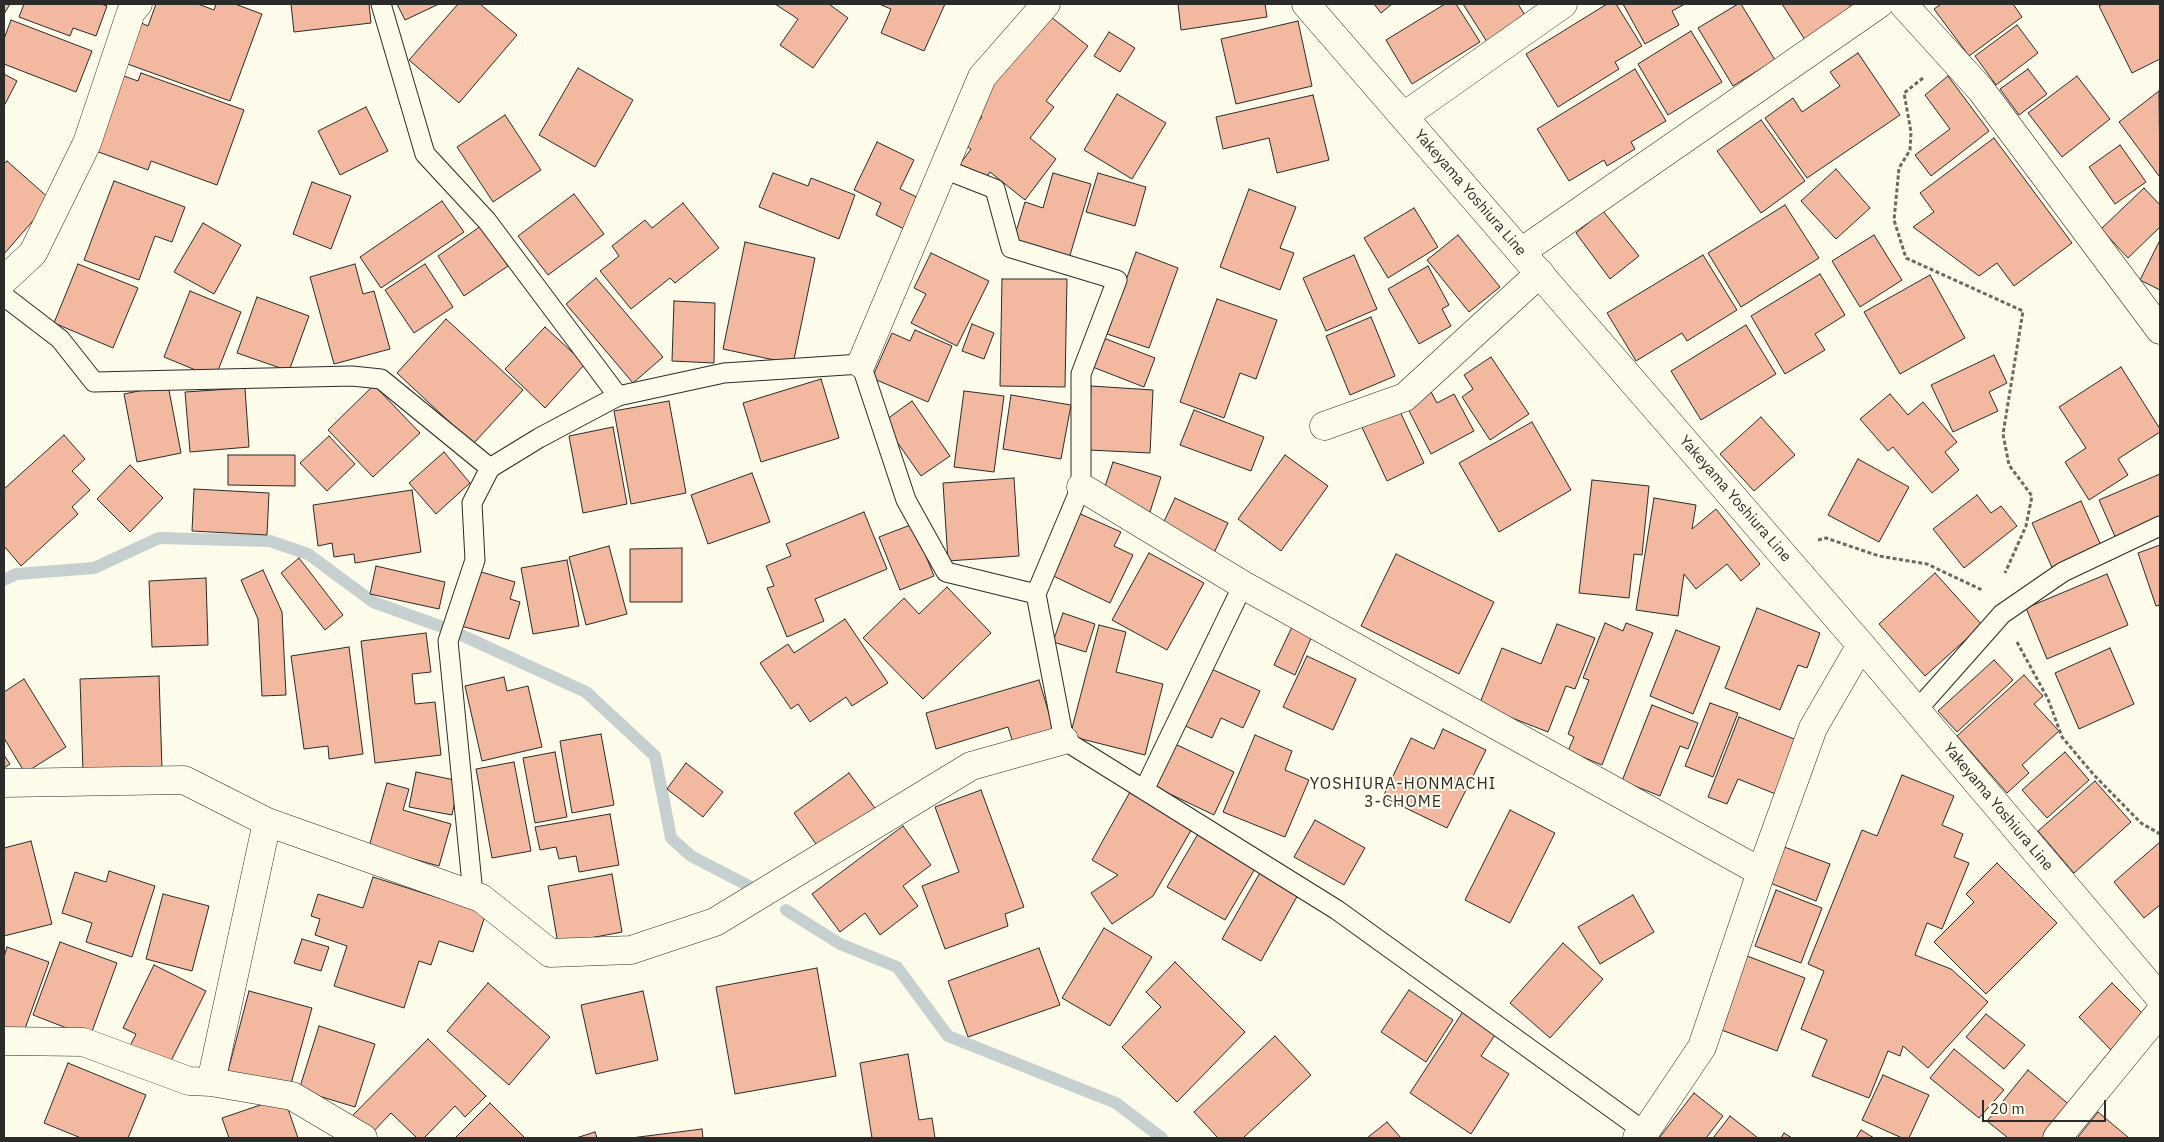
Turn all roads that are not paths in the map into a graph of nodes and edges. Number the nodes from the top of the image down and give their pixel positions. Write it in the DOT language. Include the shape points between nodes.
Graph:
graph roads {
  1 [pos="138,4"];
  2 [pos="381,4"];
  3 [pos="1046,4"];
  4 [pos="1306,4"];
  5 [pos="1563,4"];
  6 [pos="1879,4"];
  7 [pos="1903,4"];
  8 [pos="1404,116"];
  9 [pos="944,169"];
  10 [pos="1521,252"];
  11 [pos="1540,273"];
  12 [pos="4,280"];
  13 [pos="4,296"];
  14 [pos="2160,330"];
  15 [pos="861,364"];
  16 [pos="618,396"];
  17 [pos="1324,426"];
  18 [pos="490,468"];
  19 [pos="1081,487"];
  20 [pos="2160,526"];
  21 [pos="1243,585"];
  22 [pos="1036,594"];
  23 [pos="1861,645"];
  24 [pos="1917,710"];
  25 [pos="1064,740"];
  26 [pos="4,782"];
  27 [pos="1144,790"];
  28 [pos="267,822"];
  29 [pos="1761,872"];
  30 [pos="473,894"];
  31 [pos="2160,998"];
  32 [pos="2160,1012"];
  33 [pos="4,1041"];
  34 [pos="211,1082"];
  35 [pos="1644,1136"];
  36 [pos="363,1138"];
  37 [pos="2057,1138"];
  1 -- 12 [label="street" via="131,12 87,143 33,253"];
  2 -- 16 [label="lane" via="425,154 487,221"];
  3 -- 9 [label="street" via="982,78"];
  4 -- 8 [label="street, Yakeyama Yoshiura Line"];
  5 -- 8 [label="street"];
  6 -- 10 [label="street"];
  7 -- 14 [label="street" via="1981,90"];
  8 -- 10 [label="street, Yakeyama Yoshiura Line"];
  9 -- 15 [label="street"];
  9 -- 19 [label="lane" via="995,189 1010,248 1117,280 1081,374"];
  10 -- 11 [label="street, Yakeyama Yoshiura Line"];
  11 -- 17 [label="street" via="1405,397"];
  11 -- 23 [label="street, Yakeyama Yoshiura Line"];
  13 -- 18 [label="lane" via="60,339 94,382 352,376 381,380"];
  15 -- 16 [label="lane" via="724,373"];
  15 -- 22 [label="lane" via="906,500 946,572"];
  16 -- 18 [label="lane"];
  18 -- 30 [label="lane" via="472,503 475,560 448,641"];
  19 -- 21 [label="street"];
  19 -- 22 [label="lane"];
  20 -- 24 [label="lane" via="2063,572 2002,614"];
  21 -- 27 [label="lane"];
  21 -- 29 [label="street"];
  22 -- 25 [label="lane"];
  23 -- 24 [label="street, Yakeyama Yoshiura Line"];
  23 -- 29 [label="street" via="1813,728"];
  24 -- 31 [label="street, Yakeyama Yoshiura Line"];
  25 -- 27 [label="lane"];
  25 -- 30 [label="street" via="971,766 715,922 631,950 550,953"];
  26 -- 28 [label="street" via="184,780"];
  27 -- 35 [label="lane" via="1336,910"];
  28 -- 30 [label="street"];
  28 -- 34 [label="street"];
  29 -- 35 [label="street" via="1702,1047"];
  32 -- 37 [label="street"];
  33 -- 34 [label="street" via="83,1042 189,1081"];
  34 -- 36 [label="street" via="292,1096"];
}
